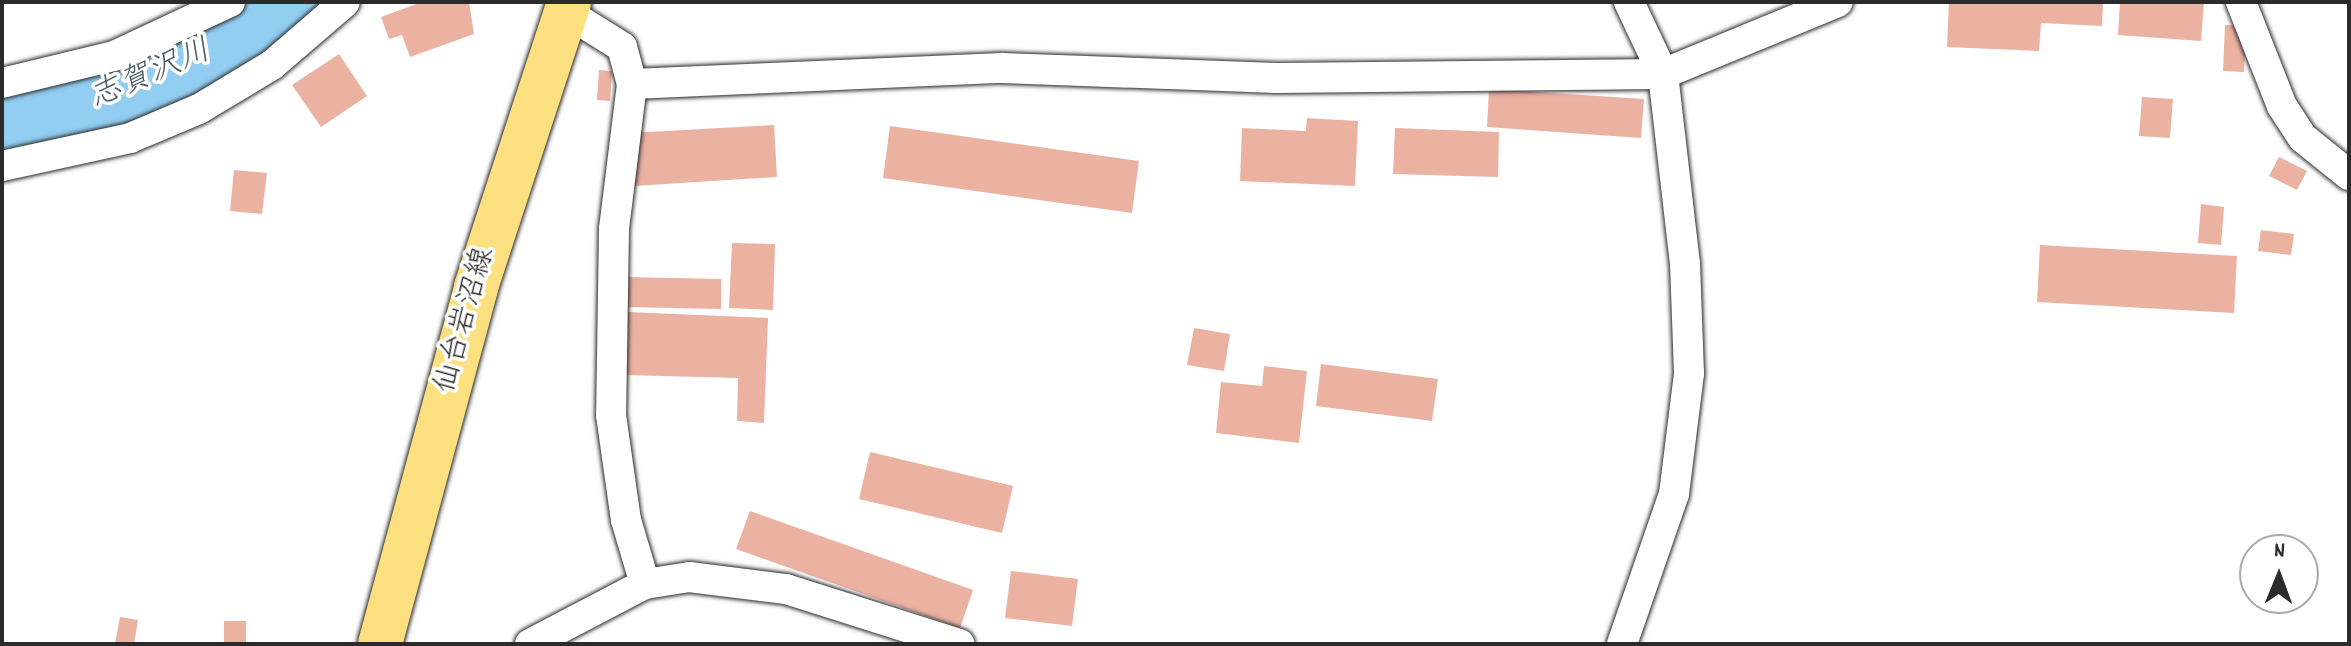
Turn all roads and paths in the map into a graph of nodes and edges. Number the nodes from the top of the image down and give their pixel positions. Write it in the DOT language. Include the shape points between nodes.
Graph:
graph roads {
  1 [pos="230,2"];
  2 [pos="345,2"];
  3 [pos="1629,2"];
  4 [pos="1838,2"];
  5 [pos="2241,2"];
  6 [pos="568,7"];
  7 [pos="1663,74"];
  8 [pos="2,83"];
  9 [pos="628,105"];
  10 [pos="2,166"];
  11 [pos="2349,175"];
  12 [pos="645,584"];
  13 [pos="380,644"];
  14 [pos="530,644"];
  15 [pos="959,644"];
  16 [pos="1622,644"];
  1 -- 8 [label="street" via="114,56"];
  2 -- 10 [label="street" via="272,65 199,109 130,138"];
  3 -- 7 [label="street"];
  4 -- 7 [label="street"];
  5 -- 11 [label="street" via="2282,106 2303,138"];
  6 -- 9 [label="street" via="622,47"];
  6 -- 13 [label="main road, 仙台岩沼線" via="476,287"];
  7 -- 9 [label="street" via="1277,78 1002,68"];
  7 -- 16 [label="street" via="1685,264 1689,373 1674,494"];
  9 -- 12 [label="street" via="614,229 611,415 626,520"];
  12 -- 14 [label="street"];
  12 -- 15 [label="street" via="689,577 786,589"];
}
